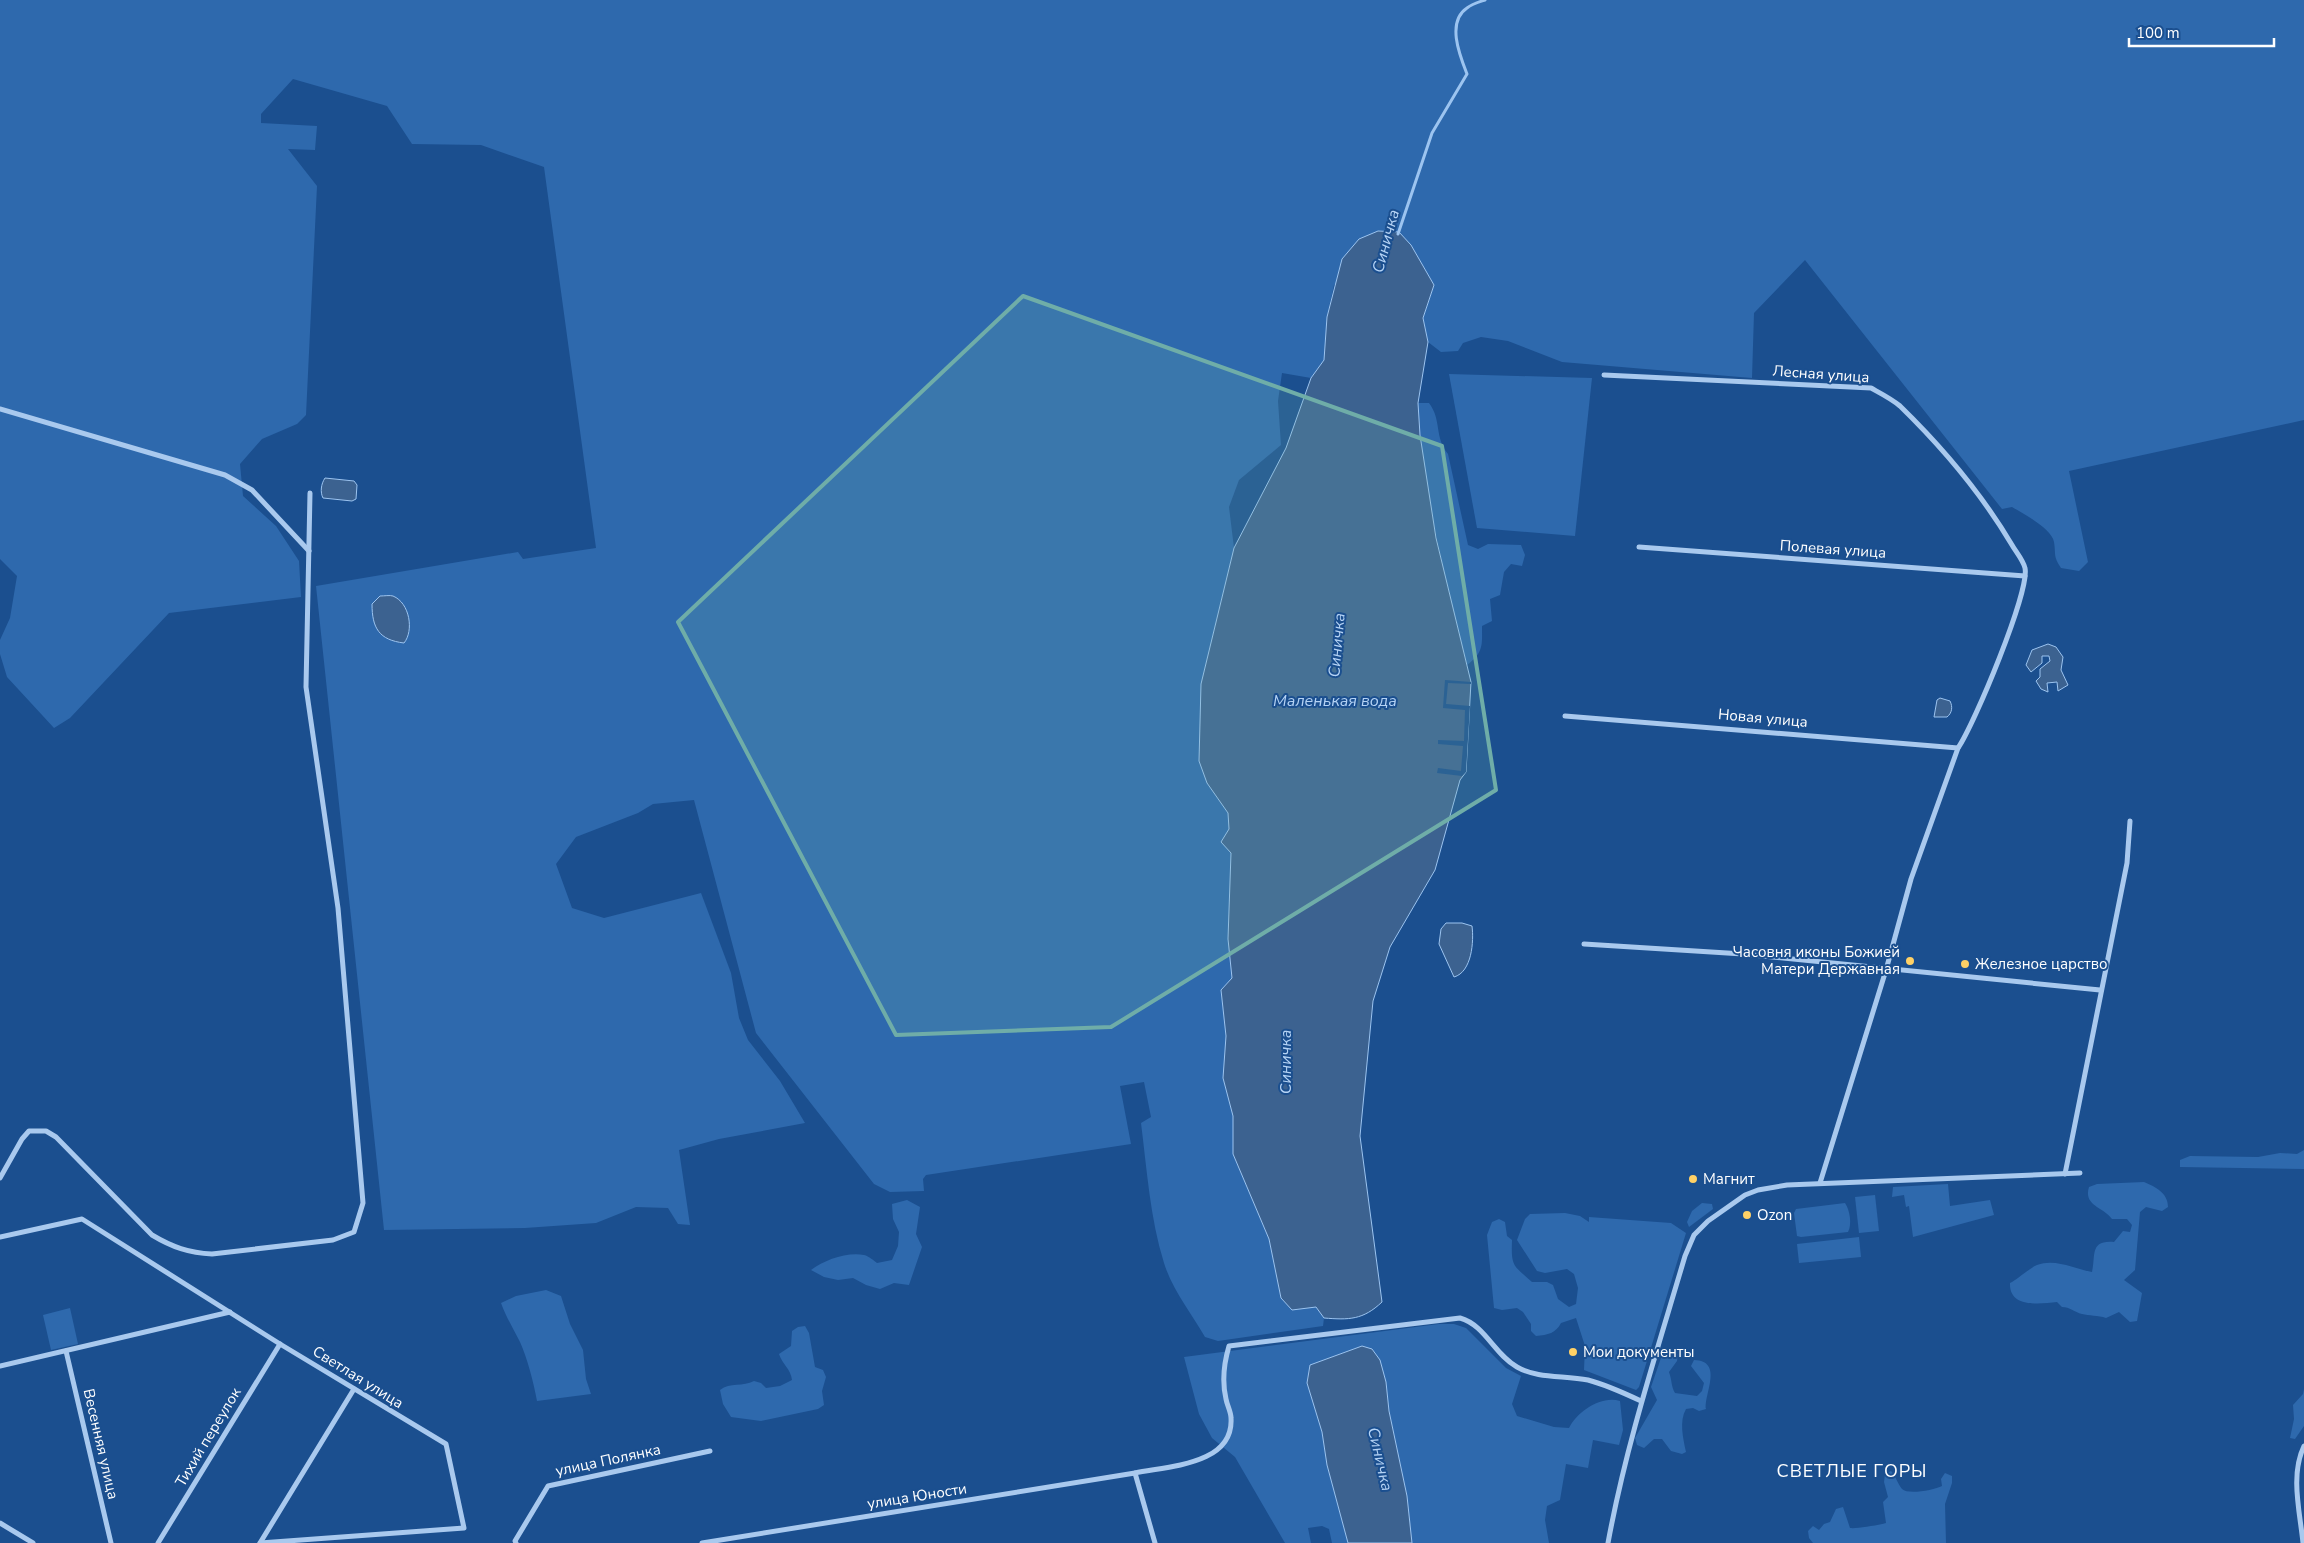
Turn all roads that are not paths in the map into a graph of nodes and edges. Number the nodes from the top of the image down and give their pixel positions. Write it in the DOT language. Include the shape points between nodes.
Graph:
graph roads {
  1 [pos="1604,375"];
  2 [pos="0,409"];
  3 [pos="310,493"];
  4 [pos="1639,547"];
  5 [pos="308,551"];
  6 [pos="2025,576"];
  7 [pos="1565,716"];
  8 [pos="1958,748"];
  9 [pos="2130,821"];
  10 [pos="1584,944"];
  11 [pos="1886,970"];
  12 [pos="2100,990"];
  13 [pos="2080,1173"];
  14 [pos="2065,1174"];
  15 [pos="0,1178"];
  16 [pos="1820,1183"];
  17 [pos="0,1237"];
  18 [pos="230,1312"];
  19 [pos="280,1344"];
  20 [pos="66,1351"];
  21 [pos="0,1366"];
  22 [pos="354,1388"];
  23 [pos="1641,1401"];
  24 [pos="2304,1446"];
  25 [pos="710,1451"];
  26 [pos="1135,1473"];
  27 [pos="0,1523"];
  28 [pos="33,1543"];
  29 [pos="111,1543"];
  30 [pos="158,1543"];
  31 [pos="260,1543"];
  32 [pos="516,1543"];
  33 [pos="702,1543"];
  34 [pos="1155,1543"];
  35 [pos="1608,1543"];
  36 [pos="2303,1543"];
  1 -- 6 [label="street, Лесная улица" via="1871,388 1898,405 1957,470 2000,525 2025,567"];
  2 -- 5 [label="street" via="225,475 252,490"];
  3 -- 5 [label="street"];
  4 -- 6 [label="street, Полевая улица"];
  5 -- 15 [label="street" via="306,687 338,908 363,1203 354,1232 333,1240 212,1254 192,1253 152,1235 56,1137 46,1131 29,1132 22,1139"];
  6 -- 8 [label="street, Лесная улица" via="1996,670"];
  7 -- 8 [label="street, Новая улица"];
  8 -- 11 [label="street, Лесная улица" via="1911,879"];
  9 -- 12 [label="street" via="2127,863"];
  10 -- 11 [label="street" via="1743,954"];
  11 -- 12 [label="street"];
  11 -- 16 [label="street, Лесная улица"];
  12 -- 14 [label="street"];
  13 -- 14 [label="street"];
  14 -- 16 [label="street"];
  16 -- 23 [label="street" via="1787,1185 1748,1193 1694,1235"];
  17 -- 18 [label="street, Светлая улица" via="82,1219"];
  18 -- 19 [label="street, Светлая улица"];
  18 -- 20 [label="street"];
  19 -- 22 [label="street, Светлая улица"];
  19 -- 30 [label="street, Тихий переулок"];
  20 -- 21 [label="street"];
  20 -- 29 [label="street, Весенняя улица"];
  22 -- 31 [label="street"];
  22 -- 31 [label="street, Светлая улица" via="446,1444 464,1528"];
  23 -- 26 [label="street, улица Юности" via="1588,1380 1536,1374 1518,1368 1477,1326 1460,1318 1229,1346 1224,1377 1231,1418 1223,1446 1205,1459"];
  23 -- 35 [label="street" via="1618,1484"];
  24 -- 36 [label="street" via="2297,1479"];
  25 -- 32 [label="street, улица Полянка" via="548,1486"];
  26 -- 33 [label="street, улица Юности"];
  26 -- 34 [label="street"];
  27 -- 28 [label="street"];
}
